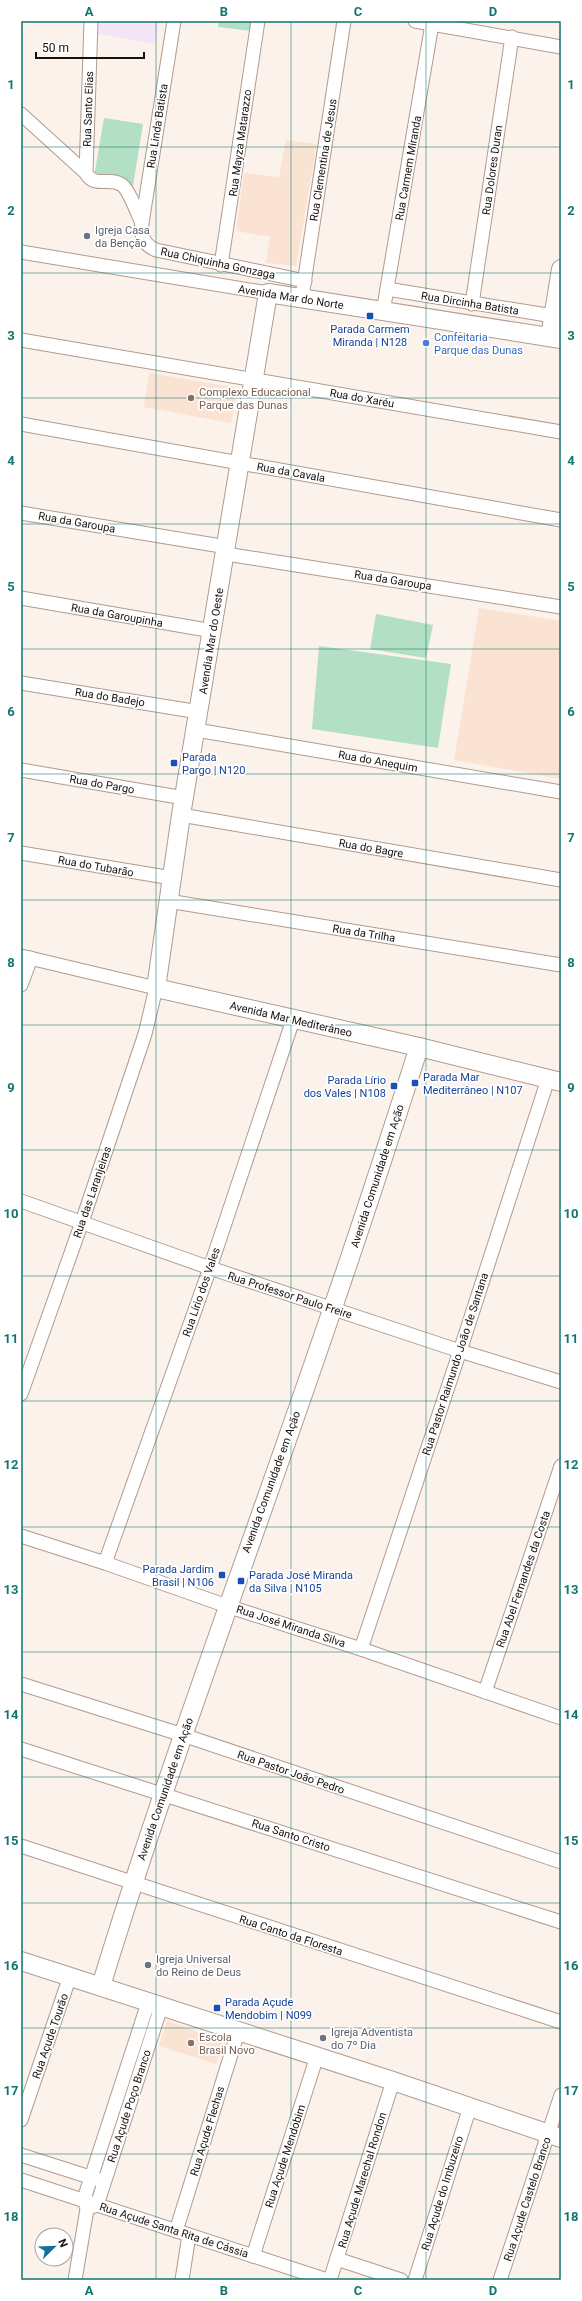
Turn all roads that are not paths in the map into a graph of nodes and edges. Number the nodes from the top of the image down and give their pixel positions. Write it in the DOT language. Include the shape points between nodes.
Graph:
graph roads {
  1 [pos="92,21"];
  2 [pos="174,21"];
  3 [pos="258,21"];
  4 [pos="344,21"];
  5 [pos="415,21"];
  6 [pos="432,24"];
  7 [pos="512,37"];
  8 [pos="561,47"];
  9 [pos="21,114"];
  10 [pos="86,173"];
  11 [pos="141,228"];
  12 [pos="21,252"];
  13 [pos="221,265"];
  14 [pos="561,269"];
  15 [pos="305,281"];
  16 [pos="387,289"];
  17 [pos="268,293"];
  18 [pos="301,299"];
  19 [pos="472,304"];
  20 [pos="383,312"];
  21 [pos="553,316"];
  22 [pos="555,338"];
  23 [pos="21,340"];
  24 [pos="254,380"];
  25 [pos="21,424"];
  26 [pos="561,432"];
  27 [pos="239,463"];
  28 [pos="21,513"];
  29 [pos="561,520"];
  30 [pos="226,551"];
  31 [pos="21,598"];
  32 [pos="561,608"];
  33 [pos="213,631"];
  34 [pos="21,683"];
  35 [pos="199,712"];
  36 [pos="196,730"];
  37 [pos="21,770"];
  38 [pos="561,792"];
  39 [pos="182,806"];
  40 [pos="21,853"];
  41 [pos="172,878"];
  42 [pos="561,880"];
  43 [pos="168,900"];
  44 [pos="26,957"];
  45 [pos="561,965"];
  46 [pos="21,985"];
  47 [pos="156,988"];
  48 [pos="293,1020"];
  49 [pos="420,1047"];
  50 [pos="554,1081"];
  51 [pos="21,1201"];
  52 [pos="82,1222"];
  53 [pos="210,1268"];
  54 [pos="333,1308"];
  55 [pos="460,1351"];
  56 [pos="561,1382"];
  57 [pos="21,1394"];
  58 [pos="561,1466"];
  59 [pos="21,1536"];
  60 [pos="105,1563"];
  61 [pos="227,1606"];
  62 [pos="361,1648"];
  63 [pos="21,1684"];
  64 [pos="485,1692"];
  65 [pos="561,1718"];
  66 [pos="183,1735"];
  67 [pos="21,1749"];
  68 [pos="164,1794"];
  69 [pos="21,1846"];
  70 [pos="561,1862"];
  71 [pos="132,1884"];
  72 [pos="561,1922"];
  73 [pos="21,1961"];
  74 [pos="70,1976"];
  75 [pos="101,1986"];
  76 [pos="154,2005"];
  77 [pos="561,2022"];
  78 [pos="238,2032"];
  79 [pos="317,2056"];
  80 [pos="393,2081"];
  81 [pos="561,2095"];
  82 [pos="470,2107"];
  83 [pos="21,2120"];
  84 [pos="555,2136"];
  85 [pos="21,2155"];
  86 [pos="91,2178"];
  87 [pos="21,2180"];
  88 [pos="105,2182"];
  89 [pos="90,2204"];
  90 [pos="183,2233"];
  91 [pos="253,2256"];
  92 [pos="337,2259"];
  93 [pos="293,2275"];
  94 [pos="75,2280"];
  95 [pos="182,2280"];
  96 [pos="329,2280"];
  97 [pos="401,2280"];
  98 [pos="415,2280"];
  99 [pos="500,2280"];
  1 -- 10 [label="street, Rua Santo Elias"];
  2 -- 11 [label="street, Rua Linda Batista"];
  3 -- 13 [label="street, Rua Mayza Matarazzo"];
  4 -- 15 [label="street, Rua Clementina de Jesus"];
  5 -- 6 [label="street"];
  6 -- 7 [label="street"];
  6 -- 16 [label="street, Rua Carmem Miranda"];
  7 -- 8 [label="street"];
  7 -- 19 [label="street, Rua Dolores Duran"];
  9 -- 10 [label="street"];
  10 -- 11 [label="street, Rua Chiquinha Gonzaga" via="89,179 95,182 118,183 124,187"];
  11 -- 13 [label="street, Rua Chiquinha Gonzaga" via="143,241 156,250"];
  12 -- 17 [label="street, Avenida Mar do Norte"];
  13 -- 15 [label="street, Rua Chiquinha Gonzaga"];
  14 -- 21 [label="street"];
  15 -- 18 [label="street, Rua Clementina de Jesus"];
  16 -- 19 [label="street, Rua Dircinha Batista"];
  16 -- 20 [label="street, Rua Carmem Miranda"];
  17 -- 18 [label="street, Avenida Mar do Norte"];
  17 -- 24 [label="street, Avendia Mar do Oeste"];
  18 -- 20 [label="street, Avenida Mar do Norte"];
  19 -- 21 [label="street, Rua Dircinha Batista"];
  20 -- 22 [label="street, Avenida Mar do Norte"];
  21 -- 22 [label="street"];
  23 -- 24 [label="street, Rua do Xaréu"];
  24 -- 26 [label="street, Rua do Xaréu"];
  24 -- 27 [label="street, Avendia Mar do Oeste"];
  25 -- 27 [label="street, Rua da Cavala"];
  27 -- 29 [label="street, Rua da Cavala"];
  27 -- 30 [label="street, Avendia Mar do Oeste"];
  28 -- 30 [label="street, Rua da Garoupa"];
  30 -- 32 [label="street, Rua da Garoupa"];
  30 -- 33 [label="street, Avendia Mar do Oeste"];
  31 -- 33 [label="street, Rua da Garoupinha"];
  33 -- 35 [label="street, Avendia Mar do Oeste"];
  34 -- 35 [label="street, Rua do Badejo"];
  35 -- 36 [label="street, Avendia Mar do Oeste"];
  36 -- 38 [label="street, Rua do Anequim"];
  36 -- 39 [label="street, Avendia Mar do Oeste"];
  37 -- 39 [label="street, Rua do Pargo"];
  39 -- 41 [label="street, Avendia Mar do Oeste"];
  39 -- 42 [label="street, Rua do Bagre"];
  40 -- 41 [label="street, Rua do Tubarão"];
  41 -- 43 [label="street, Avendia Mar do Oeste"];
  43 -- 45 [label="street, Rua da Trilha"];
  43 -- 47 [label="street, Avendia Mar do Oeste"];
  44 -- 46 [label="street"];
  44 -- 47 [label="street, Avenida Mar Mediterâneo"];
  47 -- 48 [label="street, Avenida Mar Mediterâneo"];
  47 -- 52 [label="street, Rua das Laranjeiras" via="145,1034"];
  48 -- 49 [label="street, Avenida Mar Mediterâneo"];
  48 -- 53 [label="street, Rua Lírio dos Vales"];
  49 -- 50 [label="street, Avenida Mar Mediterâneo"];
  49 -- 54 [label="street, Avenida Comunidade em Ação"];
  50 -- 55 [label="street, Rua Pastor Raimundo João de Santana"];
  51 -- 52 [label="street, Rua Professor Paulo Freire"];
  52 -- 53 [label="street, Rua Professor Paulo Freire"];
  52 -- 57 [label="street, Rua das Laranjeiras"];
  53 -- 54 [label="street, Rua Professor Paulo Freire"];
  53 -- 60 [label="street, Rua Lírio dos Vales"];
  54 -- 55 [label="street, Rua Professor Paulo Freire"];
  54 -- 61 [label="street, Avenida Comunidade em Ação"];
  55 -- 56 [label="street, Rua Professor Paulo Freire"];
  55 -- 62 [label="street, Rua Pastor Raimundo João de Santana"];
  58 -- 64 [label="street, Rua Abel Fernandes da Costa"];
  59 -- 60 [label="street, Rua José Miranda Silva"];
  60 -- 61 [label="street, Rua José Miranda Silva"];
  61 -- 62 [label="street, Rua José Miranda Silva"];
  61 -- 66 [label="street, Avenida Comunidade em Ação"];
  62 -- 64 [label="street, Rua José Miranda Silva"];
  63 -- 66 [label="street, Rua Pastor João Pedro"];
  64 -- 65 [label="street, Rua José Miranda Silva"];
  66 -- 68 [label="street, Avenida Comunidade em Ação"];
  66 -- 70 [label="street, Rua Pastor João Pedro"];
  67 -- 68 [label="street, Rua Santo Cristo"];
  68 -- 71 [label="street, Avenida Comunidade em Ação"];
  68 -- 72 [label="street, Rua Santo Cristo"];
  69 -- 71 [label="street, Rua Canto da Floresta"];
  71 -- 75 [label="street, Avenida Comunidade em Ação"];
  71 -- 77 [label="street, Rua Canto da Floresta"];
  73 -- 74 [label="street"];
  74 -- 75 [label="street"];
  74 -- 83 [label="street, Rua Açude Tourão"];
  75 -- 76 [label="street"];
  76 -- 78 [label="street"];
  76 -- 86 [label="street, Rua Açude Poço Branco"];
  76 -- 88 [label="street, Rua Açude Poço Branco"];
  78 -- 79 [label="street"];
  78 -- 90 [label="street, Rua Açude Flechas"];
  79 -- 80 [label="street"];
  79 -- 91 [label="street, Rua Açude Mendobim"];
  80 -- 82 [label="street"];
  80 -- 92 [label="street, Rua Açude Marechal Rondon"];
  81 -- 84 [label="street, Rua Açude Castelo Branco"];
  82 -- 84 [label="street"];
  82 -- 98 [label="street, Rua Açude do Imbuzeiro"];
  84 -- 99 [label="street, Rua Açude Castelo Branco"];
  85 -- 86 [label="street"];
  86 -- 88 [label="street"];
  86 -- 89 [label="street, Rua Açude Poço Branco"];
  87 -- 89 [label="street, Rua Açude Santa Rita de Cássia"];
  88 -- 89 [label="street, Rua Açude Poço Branco"];
  89 -- 90 [label="street, Rua Açude Santa Rita de Cássia"];
  89 -- 94 [label="street"];
  90 -- 91 [label="street, Rua Açude Santa Rita de Cássia"];
  90 -- 95 [label="street, Rua Açude Flechas"];
  91 -- 93 [label="street, Rua Açude Santa Rita de Cássia"];
  92 -- 96 [label="street, Rua Açude Marechal Rondon"];
  92 -- 97 [label="street"];
  93 -- 96 [label="street, Rua Açude Santa Rita de Cássia"];
}
